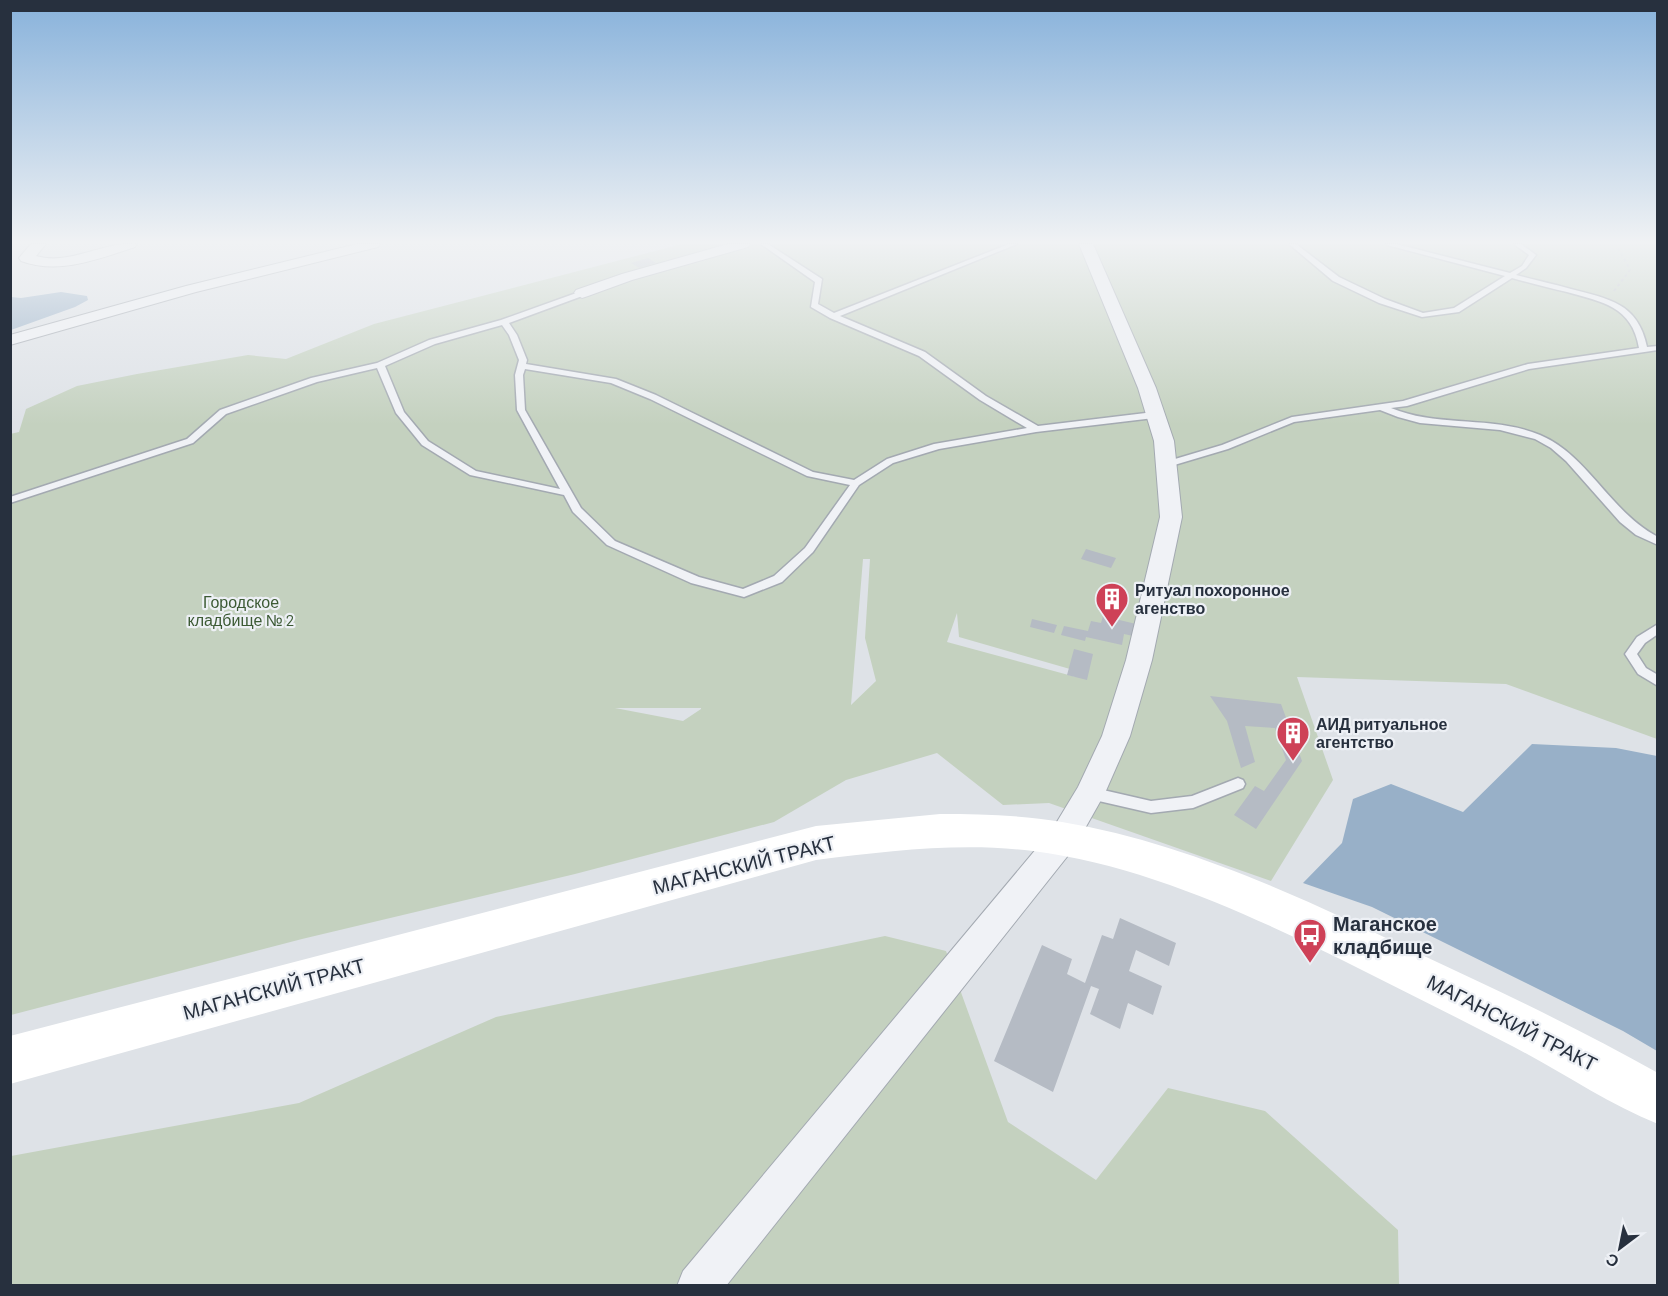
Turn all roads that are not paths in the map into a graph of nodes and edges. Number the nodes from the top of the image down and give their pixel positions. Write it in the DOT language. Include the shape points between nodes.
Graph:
graph roads {
  1 [pos="136,304"];
  2 [pos="551,304"];
  3 [pos="814,304"];
  4 [pos="862,304"];
  5 [pos="1112,304"];
  6 [pos="1392,304"];
  7 [pos="1465,304"];
  8 [pos="1615,304"];
  9 [pos="833,316"];
  10 [pos="504,322"];
  11 [pos="10,340"];
  12 [pos="1658,348"];
  13 [pos="1644,351"];
  14 [pos="380,365"];
  15 [pos="521,366"];
  16 [pos="1382,408"];
  17 [pos="1154,415"];
  18 [pos="1036,429"];
  19 [pos="1168,464"];
  20 [pos="856,483"];
  21 [pos="567,493"];
  22 [pos="10,500"];
  23 [pos="1658,542"];
  24 [pos="1658,628"];
  25 [pos="1658,682"];
  26 [pos="1239,784"];
  27 [pos="1090,793"];
  28 [pos="1063,839"];
  29 [pos="10,1060"];
  30 [pos="1658,1100"];
  31 [pos="698,1286"];
  1 -- 11 [label="street"];
  2 -- 10 [label="lane"];
  3 -- 9 [label="lane"];
  4 -- 9 [label="lane"];
  5 -- 17 [label="street" via="1147,388"];
  6 -- 7 [label="lane" via="1422,315 1456,310"];
  8 -- 13 [label="lane" via="1642,334"];
  9 -- 18 [label="lane" via="922,354 983,398"];
  10 -- 14 [label="lane" via="432,342"];
  10 -- 15 [label="lane" via="513,335"];
  12 -- 13 [label="lane"];
  13 -- 16 [label="lane" via="1528,367 1441,395"];
  14 -- 21 [label="lane" via="400,413 425,443 473,473"];
  14 -- 22 [label="lane" via="314,380 223,412 190,441"];
  15 -- 20 [label="lane" via="613,381 810,474"];
  15 -- 21 [label="lane" via="521,410"];
  16 -- 19 [label="lane" via="1292,420 1225,447"];
  16 -- 23 [label="lane" via="1408,419 1496,428 1539,437 1555,446 1626,524"];
  17 -- 18 [label="lane"];
  17 -- 19 [label="street"];
  18 -- 20 [label="lane" via="937,446 890,461"];
  19 -- 27 [label="street" via="1171,518 1139,660 1116,736"];
  20 -- 21 [label="lane" via="809,550 778,579 744,593 695,580 611,543 577,510"];
  24 -- 25 [label="lane" via="1641,640 1631,654 1642,672"];
  26 -- 27 [label="lane" via="1193,802 1151,807"];
  27 -- 28 [label="street"];
  28 -- 29 [label="main road, МАГАНСКИЙ ТРАКТ" via="990,831 887,834 816,843"];
  28 -- 30 [label="main road, МАГАНСКИЙ ТРАКТ" via="1163,864 1326,930"];
  28 -- 31 [label="street"];
}
